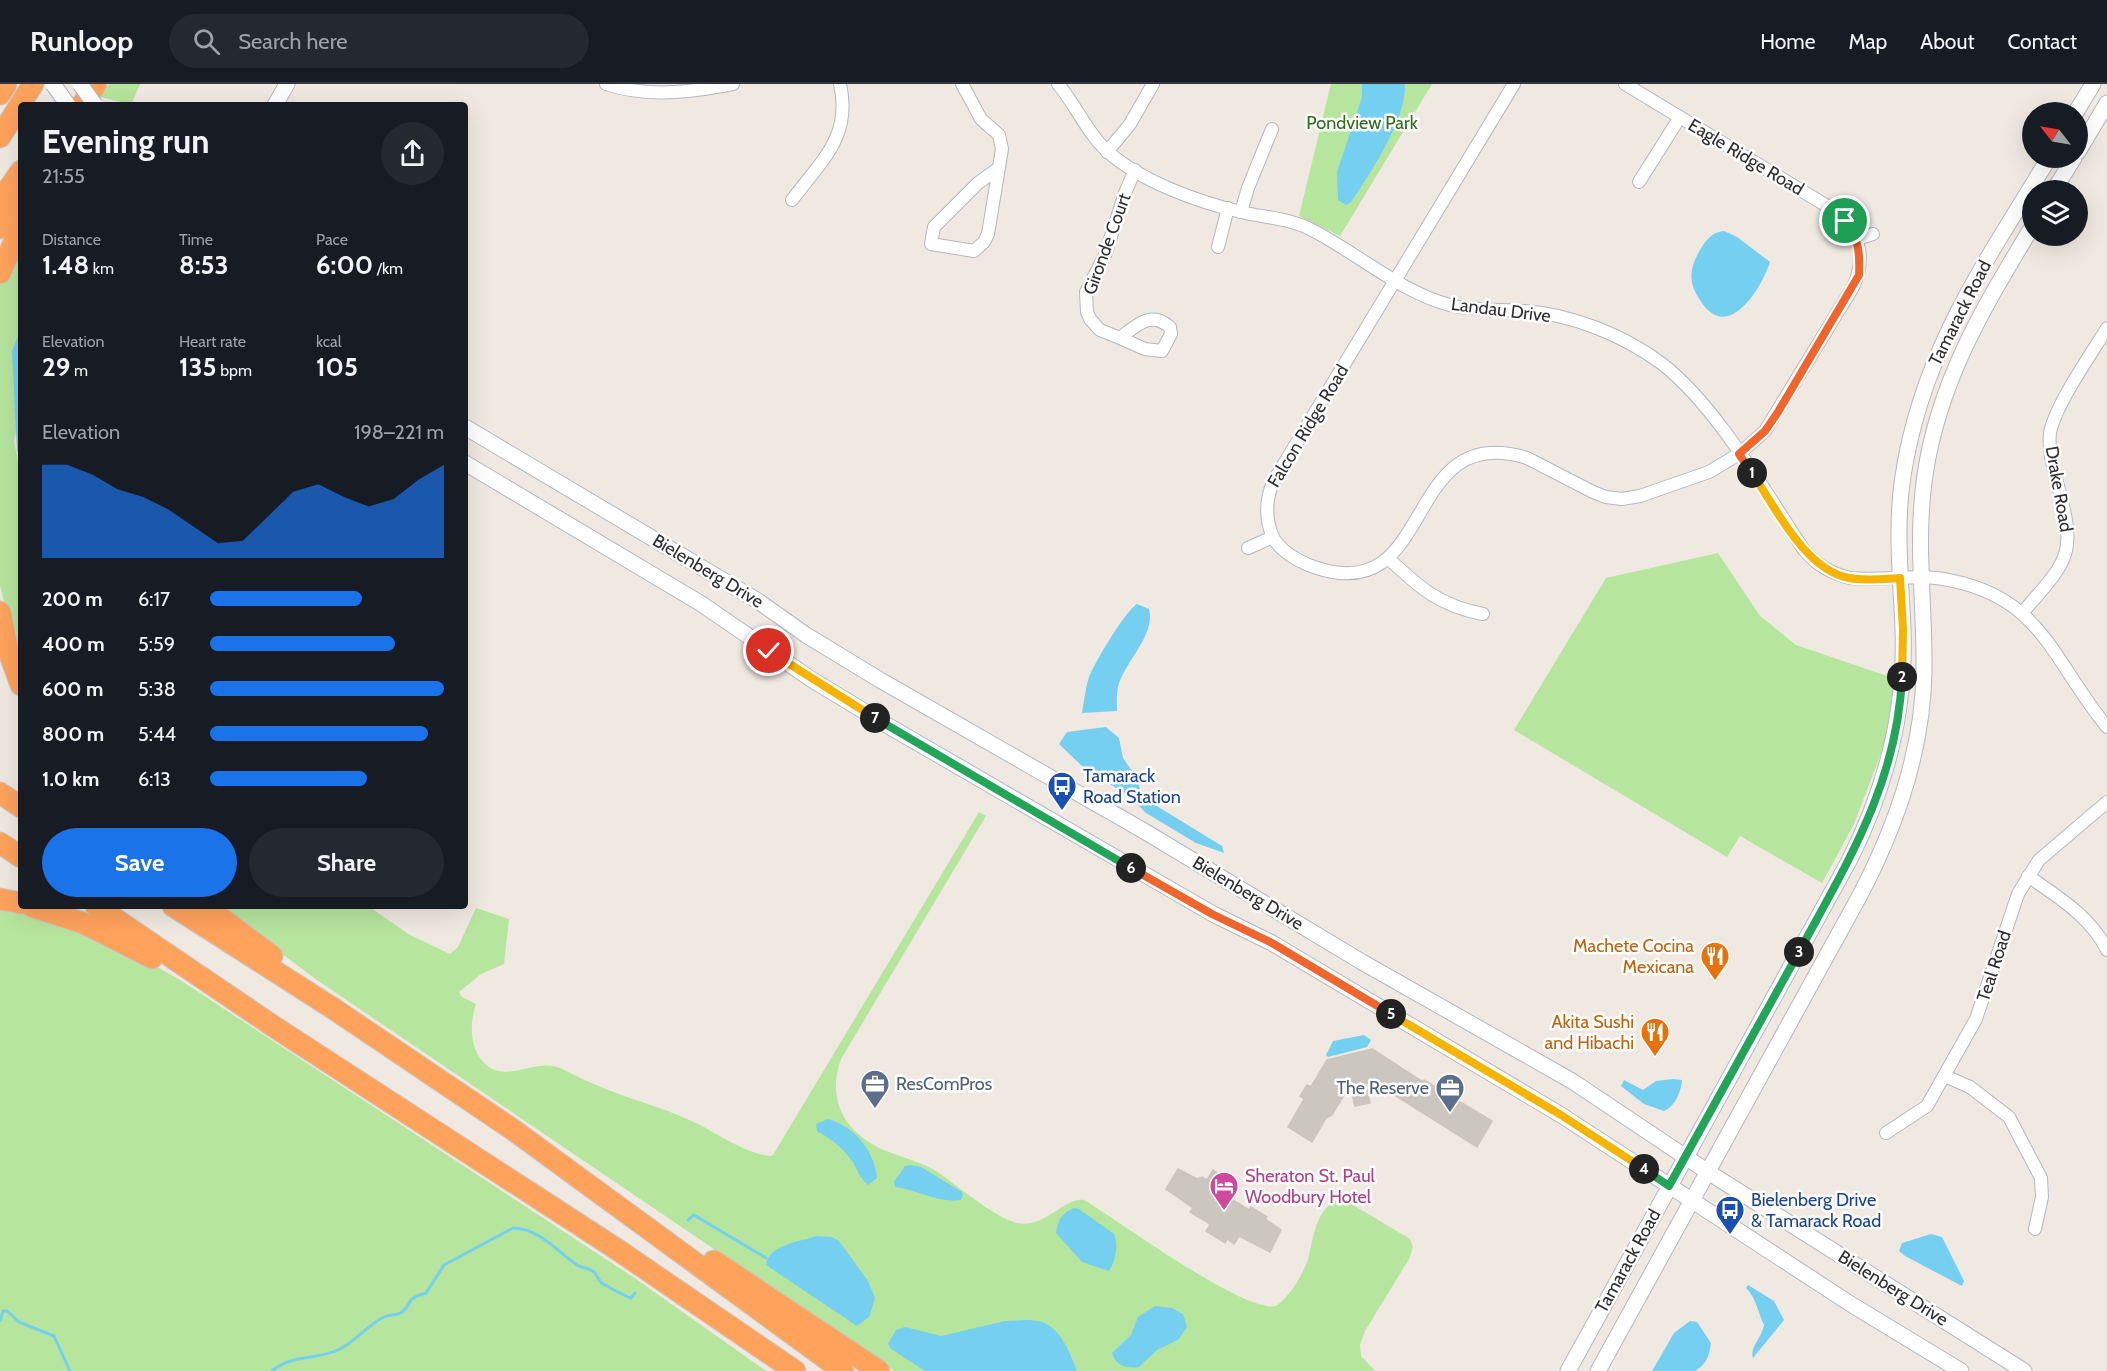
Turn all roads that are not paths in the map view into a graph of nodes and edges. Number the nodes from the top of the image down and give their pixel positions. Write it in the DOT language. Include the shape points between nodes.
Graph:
graph roads {
  1 [pos="6,84"];
  2 [pos="33,84"];
  3 [pos="53,84"];
  4 [pos="80,84"];
  5 [pos="96,84"];
  6 [pos="104,84"];
  7 [pos="286,84"];
  8 [pos="606,84"];
  9 [pos="733,84"];
  10 [pos="840,84"];
  11 [pos="962,84"];
  12 [pos="1058,84"];
  13 [pos="1153,84"];
  14 [pos="1514,84"];
  15 [pos="1625,84"];
  16 [pos="2093,84"];
  17 [pos="0,94"];
  18 [pos="22,102"];
  19 [pos="65,102"];
  20 [pos="69,102"];
  21 [pos="84,102"];
  22 [pos="91,102"];
  23 [pos="95,102"];
  24 [pos="277,102"];
  25 [pos="2082,102"];
  26 [pos="2107,103"];
  27 [pos="18,108"];
  28 [pos="1680,117"];
  29 [pos="1272,129"];
  30 [pos="2088,135"];
  31 [pos="0,137"];
  32 [pos="1107,152"];
  33 [pos="999,168"];
  34 [pos="2043,168"];
  35 [pos="1135,170"];
  36 [pos="18,175"];
  37 [pos="1640,182"];
  38 [pos="792,200"];
  39 [pos="0,201"];
  40 [pos="18,201"];
  41 [pos="1228,208"];
  42 [pos="1241,212"];
  43 [pos="0,228"];
  44 [pos="18,234"];
  45 [pos="1873,234"];
  46 [pos="1857,239"];
  47 [pos="2022,243"];
  48 [pos="1218,247"];
  49 [pos="0,273"];
  50 [pos="1396,280"];
  51 [pos="2107,328"];
  52 [pos="1120,338"];
  53 [pos="2103,345"];
  54 [pos="468,429"];
  55 [pos="1739,454"];
  56 [pos="468,465"];
  57 [pos="1273,537"];
  58 [pos="1248,548"];
  59 [pos="1389,560"];
  60 [pos="1900,578"];
  61 [pos="1921,578"];
  62 [pos="0,612"];
  63 [pos="2022,613"];
  64 [pos="1483,614"];
  65 [pos="18,676"];
  66 [pos="2107,727"];
  67 [pos="0,793"];
  68 [pos="2107,802"];
  69 [pos="18,805"];
  70 [pos="0,843"];
  71 [pos="18,855"];
  72 [pos="2028,876"];
  73 [pos="0,899"];
  74 [pos="18,902"];
  75 [pos="40,909"];
  76 [pos="100,909"];
  77 [pos="178,909"];
  78 [pos="209,909"];
  79 [pos="2107,950"];
  80 [pos="259,1016"];
  81 [pos="359,1026"];
  82 [pos="1945,1076"];
  83 [pos="1886,1133"];
  84 [pos="1685,1156"];
  85 [pos="1708,1172"];
  86 [pos="1669,1186"];
  87 [pos="594,1191"];
  88 [pos="1691,1201"];
  89 [pos="2035,1229"];
  90 [pos="795,1371"];
  91 [pos="843,1371"];
  92 [pos="879,1371"];
  93 [pos="1568,1371"];
  94 [pos="1598,1371"];
  95 [pos="1961,1371"];
  96 [pos="2024,1371"];
  1 -- 17 [label="highway"];
  2 -- 18 [label="highway"];
  3 -- 19 [label="street, bridge"];
  4 -- 20 [label="highway"];
  4 -- 22 [label="street, bridge"];
  5 -- 21 [label="highway"];
  6 -- 23 [label="highway"];
  7 -- 24 [label="street"];
  8 -- 9 [label="street" via="623,90 662,93"];
  10 -- 38 [label="street" via="843,124 834,144"];
  11 -- 33 [label="street" via="981,119 999,135"];
  12 -- 32 [label="street, Landau Drive"];
  13 -- 32 [label="street" via="1130,124"];
  14 -- 50 [label="street"];
  15 -- 28 [label="street, Eagle Ridge Road"];
  16 -- 25 [label="street"];
  26 -- 30 [label="street"];
  27 -- 31 [label="highway"];
  28 -- 37 [label="street"];
  28 -- 46 [label="street, Eagle Ridge Road" via="1837,212"];
  29 -- 42 [label="street"];
  32 -- 35 [label="street, Landau Drive"];
  33 -- 33 [label="street" via="939,220 931,244 974,251 984,242"];
  34 -- 60 [label="street, Tamarack Road" via="1958,309 1930,370 1912,429 1903,477"];
  35 -- 41 [label="street, Landau Drive" via="1177,191"];
  35 -- 52 [label="street, Gironde Court" via="1105,255 1086,292 1090,319 1100,330"];
  36 -- 39 [label="highway"];
  40 -- 43 [label="highway"];
  41 -- 42 [label="street, Landau Drive"];
  41 -- 48 [label="street"];
  42 -- 50 [label="street, Landau Drive" via="1276,217 1310,229"];
  44 -- 49 [label="highway"];
  45 -- 46 [label="street"];
  46 -- 55 [label="street" via="1859,275 1853,287 1778,412 1765,431"];
  47 -- 61 [label="street, Tamarack Road" via="1970,334 1942,402 1925,477"];
  50 -- 55 [label="street, Landau Drive" via="1448,305 1526,311 1562,318 1614,336 1660,362 1682,380"];
  50 -- 57 [label="street, Falcon Ridge Road" via="1273,482 1267,510"];
  51 -- 53 [label="street, Drake Road"];
  53 -- 63 [label="street, Drake Road" via="2058,411 2050,432 2050,456 2068,527 2067,552 2056,574"];
  54 -- 84 [label="street, Bielenberg Drive" via="758,601 880,680 1572,1081"];
  55 -- 59 [label="street" via="1694,479 1622,499 1606,497 1513,454 1472,457 1448,472 1438,484"];
  55 -- 60 [label="street, Landau Drive" via="1818,565 1850,578"];
  56 -- 86 [label="street, Bielenberg Drive" via="700,603 811,679 1212,914 1281,948 1561,1115"];
  57 -- 58 [label="street"];
  57 -- 59 [label="street" via="1299,560 1333,573 1366,572"];
  59 -- 64 [label="street" via="1436,599"];
  60 -- 61 [label="street, Landau Drive"];
  60 -- 84 [label="street, Tamarack Road" via="1901,699 1875,804 1849,861"];
  61 -- 63 [label="street, Landau Drive" via="1986,591"];
  61 -- 85 [label="street, Tamarack Road" via="1922,704 1915,751 1896,816 1867,882"];
  62 -- 65 [label="highway"];
  63 -- 66 [label="street, Landau Drive" via="2049,641"];
  67 -- 69 [label="highway"];
  68 -- 72 [label="street, Teal Road" via="2039,860"];
  70 -- 71 [label="highway"];
  72 -- 79 [label="street" via="2070,905 2090,924"];
  72 -- 82 [label="street, Teal Road" via="2018,894 1976,1019"];
  73 -- 74 [label="highway"];
  75 -- 80 [label="highway" via="91,927"];
  76 -- 80 [label="highway"];
  77 -- 81 [label="highway"];
  78 -- 81 [label="highway"];
  80 -- 90 [label="highway" via="627,1256"];
  81 -- 87 [label="highway" via="512,1129"];
  82 -- 83 [label="street, Teal Road" via="1927,1106"];
  82 -- 89 [label="street" via="1970,1087 2009,1117 2041,1178 2042,1197"];
  84 -- 85 [label="street, Bielenberg Drive"];
  84 -- 86 [label="street, Tamarack Road"];
  85 -- 88 [label="street, Tamarack Road"];
  85 -- 96 [label="street, Bielenberg Drive"];
  86 -- 88 [label="street, Bielenberg Drive"];
  86 -- 93 [label="street, Tamarack Road"];
  87 -- 91 [label="highway"];
  87 -- 92 [label="highway" via="694,1247"];
  88 -- 94 [label="street, Tamarack Road"];
  88 -- 95 [label="street, Bielenberg Drive"];
}
